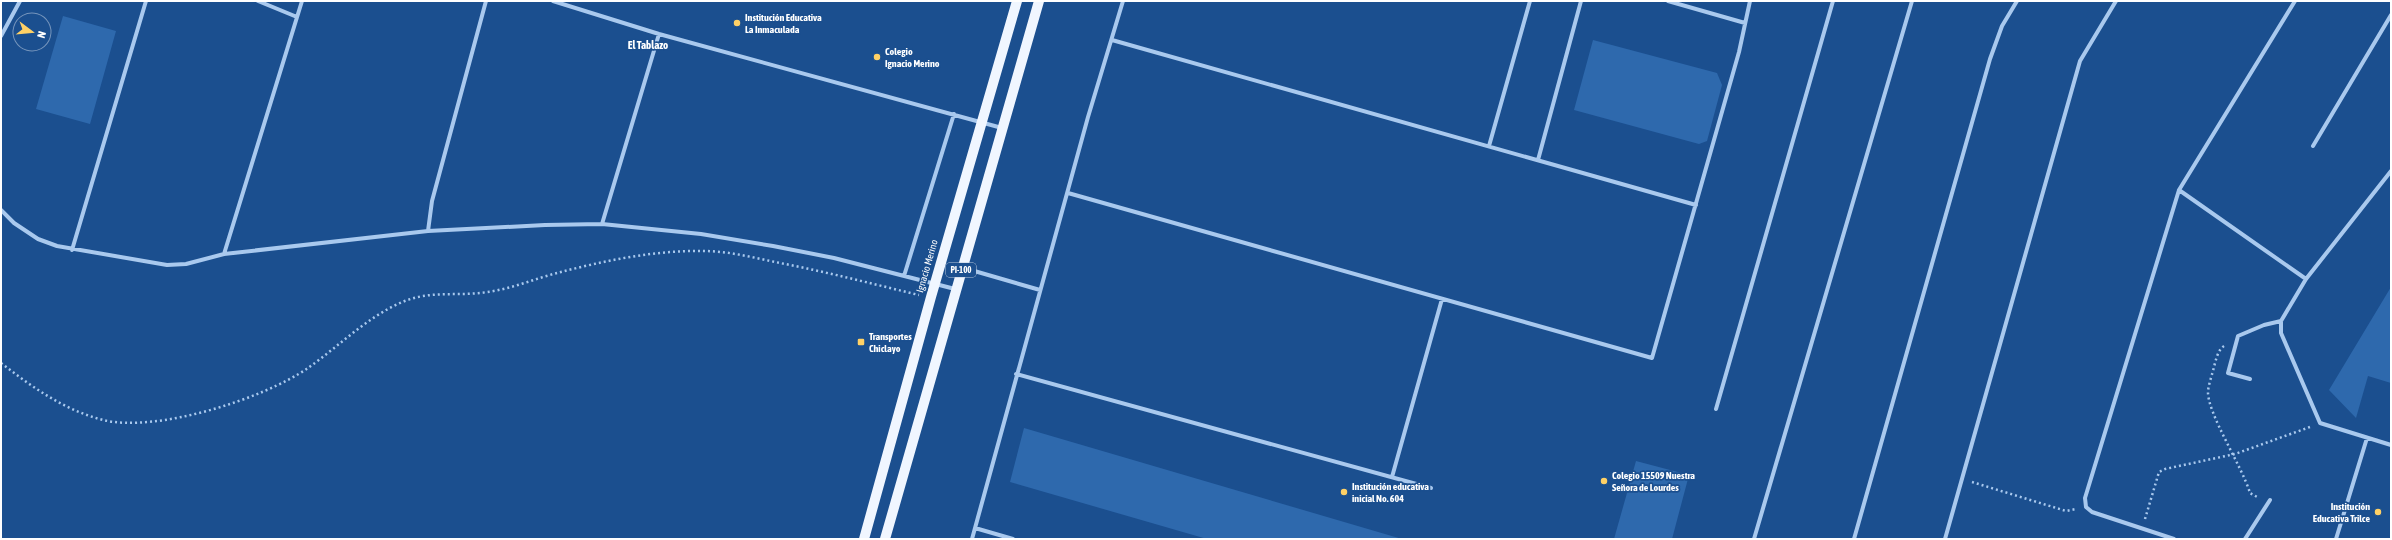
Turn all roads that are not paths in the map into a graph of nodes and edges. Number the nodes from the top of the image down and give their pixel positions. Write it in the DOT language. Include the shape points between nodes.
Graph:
graph roads {
  1 [pos="20,1"];
  2 [pos="146,1"];
  3 [pos="258,1"];
  4 [pos="302,1"];
  5 [pos="486,1"];
  6 [pos="553,1"];
  7 [pos="1017,1"];
  8 [pos="1040,1"];
  9 [pos="1123,1"];
  10 [pos="1530,1"];
  11 [pos="1581,1"];
  12 [pos="1668,1"];
  13 [pos="1750,1"];
  14 [pos="1833,1"];
  15 [pos="1912,1"];
  16 [pos="2017,1"];
  17 [pos="2116,1"];
  18 [pos="2295,1"];
  19 [pos="2391,15"];
  20 [pos="297,17"];
  21 [pos="1745,23"];
  22 [pos="659,34"];
  23 [pos="1,36"];
  24 [pos="1112,40"];
  25 [pos="954,114"];
  26 [pos="981,122"];
  27 [pos="1002,128"];
  28 [pos="1489,146"];
  29 [pos="2313,146"];
  30 [pos="1538,160"];
  31 [pos="2391,171"];
  32 [pos="2179,190"];
  33 [pos="1068,193"];
  34 [pos="1696,205"];
  35 [pos="1,210"];
  36 [pos="602,224"];
  37 [pos="428,231"];
  38 [pos="72,250"];
  39 [pos="224,254"];
  40 [pos="962,268"];
  41 [pos="904,276"];
  42 [pos="2306,279"];
  43 [pos="934,284"];
  44 [pos="955,289"];
  45 [pos="1040,290"];
  46 [pos="1442,299"];
  47 [pos="2281,321"];
  48 [pos="1016,374"];
  49 [pos="2250,379"];
  50 [pos="1716,409"];
  51 [pos="2367,438"];
  52 [pos="2391,445"];
  53 [pos="1392,477"];
  54 [pos="1431,488"];
  55 [pos="2270,500"];
  56 [pos="975,528"];
  57 [pos="864,539"];
  58 [pos="886,539"];
  59 [pos="972,539"];
  60 [pos="1013,539"];
  61 [pos="1754,539"];
  62 [pos="1854,539"];
  63 [pos="1945,539"];
  64 [pos="2174,539"];
  65 [pos="2245,539"];
  66 [pos="2336,539"];
  1 -- 23 [label="street"];
  2 -- 38 [label="street"];
  3 -- 20 [label="street"];
  4 -- 20 [label="street"];
  5 -- 37 [label="street" via="432,201"];
  6 -- 22 [label="street"];
  7 -- 26 [label="main road, Ignacio Merino / PI-100"];
  8 -- 27 [label="main road, PI-100"];
  9 -- 24 [label="street"];
  10 -- 28 [label="street"];
  11 -- 30 [label="street"];
  12 -- 21 [label="street"];
  13 -- 21 [label="street"];
  14 -- 50 [label="street"];
  15 -- 61 [label="street"];
  16 -- 62 [label="street" via="2002,26 1990,59"];
  17 -- 63 [label="street" via="2080,61"];
  18 -- 32 [label="street"];
  19 -- 29 [label="street"];
  20 -- 39 [label="street"];
  21 -- 34 [label="street"];
  22 -- 25 [label="street"];
  22 -- 36 [label="street"];
  24 -- 28 [label="street"];
  24 -- 33 [label="street"];
  25 -- 26 [label="street"];
  25 -- 41 [label="street"];
  26 -- 27 [label="street"];
  26 -- 43 [label="main road, Ignacio Merino / PI-100"];
  27 -- 40 [label="main road, PI-100"];
  28 -- 30 [label="street"];
  30 -- 34 [label="street"];
  31 -- 42 [label="street"];
  32 -- 42 [label="street"];
  32 -- 64 [label="street" via="2087,491 2086,507 2092,512"];
  33 -- 45 [label="street"];
  33 -- 46 [label="street"];
  34 -- 46 [label="street" via="1652,358"];
  35 -- 38 [label="street" via="14,223 38,239"];
  36 -- 37 [label="street"];
  36 -- 41 [label="street" via="702,234 773,246"];
  37 -- 39 [label="street"];
  38 -- 39 [label="street" via="168,265 186,264"];
  40 -- 44 [label="main road, PI-100"];
  40 -- 45 [label="street"];
  41 -- 43 [label="street"];
  42 -- 47 [label="street"];
  43 -- 44 [label="street"];
  43 -- 57 [label="main road, Ignacio Merino / PI-100"];
  44 -- 58 [label="main road, PI-100"];
  45 -- 48 [label="street"];
  46 -- 53 [label="street"];
  47 -- 49 [label="street" via="2238,336 2228,373"];
  47 -- 51 [label="street" via="2281,333 2320,423"];
  48 -- 53 [label="street"];
  48 -- 56 [label="street"];
  51 -- 52 [label="street"];
  51 -- 66 [label="street"];
  53 -- 54 [label="street"];
  55 -- 65 [label="street"];
  56 -- 59 [label="street"];
  56 -- 60 [label="street"];
}
